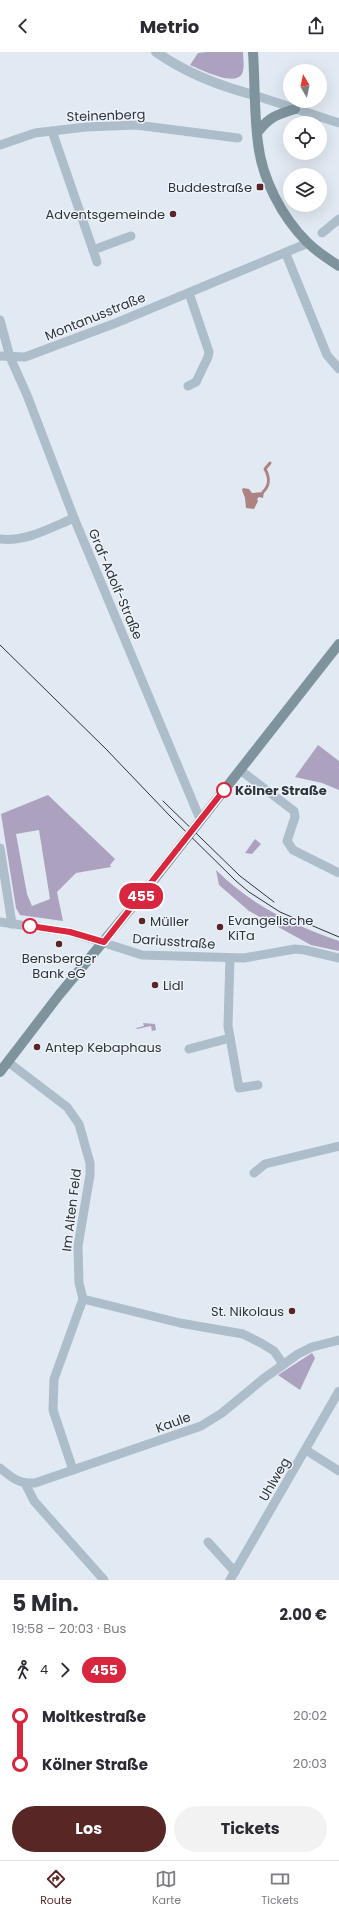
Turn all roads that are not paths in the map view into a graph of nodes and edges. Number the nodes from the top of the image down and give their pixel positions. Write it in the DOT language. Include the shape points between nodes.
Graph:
graph roads {
  1 [pos="156,52"];
  2 [pos="253,52"];
  3 [pos="254,94"];
  4 [pos="295,109"];
  5 [pos="339,123"];
  6 [pos="52,131"];
  7 [pos="257,133"];
  8 [pos="238,138"];
  9 [pos="0,145"];
  10 [pos="339,219"];
  11 [pos="322,233"];
  12 [pos="131,236"];
  13 [pos="308,243"];
  14 [pos="93,250"];
  15 [pos="286,254"];
  16 [pos="97,262"];
  17 [pos="339,266"];
  18 [pos="189,293"];
  19 [pos="0,320"];
  20 [pos="0,356"];
  21 [pos="10,357"];
  22 [pos="339,369"];
  23 [pos="188,386"];
  24 [pos="74,518"];
  25 [pos="0,539"];
  26 [pos="339,644"];
  27 [pos="240,770"];
  28 [pos="200,819"];
  29 [pos="0,848"];
  30 [pos="339,873"];
  31 [pos="0,922"];
  32 [pos="12,924"];
  33 [pos="104,942"];
  34 [pos="230,958"];
  35 [pos="339,958"];
  36 [pos="230,1038"];
  37 [pos="189,1049"];
  38 [pos="8,1062"];
  39 [pos="0,1072"];
  40 [pos="258,1085"];
  41 [pos="339,1146"];
  42 [pos="254,1173"];
  43 [pos="83,1299"];
  44 [pos="339,1340"];
  45 [pos="283,1364"];
  46 [pos="339,1391"];
  47 [pos="306,1450"];
  48 [pos="0,1468"];
  49 [pos="73,1470"];
  50 [pos="339,1471"];
  51 [pos="25,1484"];
  52 [pos="208,1542"];
  53 [pos="232,1576"];
  54 [pos="104,1580"];
  1 -- 3 [label="street" via="188,72 238,91"];
  2 -- 3 [label="main road"];
  3 -- 4 [label="street"];
  3 -- 7 [label="main road"];
  4 -- 5 [label="street"];
  4 -- 7 [label="main road" via="269,119"];
  6 -- 8 [label="street, Steinenberg" via="136,125"];
  6 -- 9 [label="street, Steinenberg" via="19,137"];
  6 -- 14 [label="street"];
  7 -- 13 [label="main road" via="260,156 275,196"];
  10 -- 11 [label="street"];
  12 -- 14 [label="street"];
  13 -- 15 [label="street, Montanusstraße"];
  13 -- 17 [label="main road"];
  14 -- 16 [label="street"];
  15 -- 18 [label="street, Montanusstraße"];
  15 -- 22 [label="street" via="327,355"];
  18 -- 21 [label="street, Montanusstraße" via="25,357"];
  18 -- 23 [label="street" via="209,352 196,382"];
  19 -- 21 [label="street, Graf-Adolf-Straße"];
  20 -- 21 [label="street, Montanusstraße"];
  21 -- 24 [label="street, Graf-Adolf-Straße"];
  24 -- 25 [label="street" via="35,535"];
  24 -- 28 [label="street, Graf-Adolf-Straße"];
  26 -- 27 [label="main road"];
  27 -- 28 [label="main road"];
  27 -- 30 [label="street" via="294,811 295,817 288,839 293,850"];
  28 -- 33 [label="main road"];
  29 -- 32 [label="street"];
  31 -- 32 [label="street, Dariusstraße"];
  32 -- 33 [label="street, Dariusstraße" via="70,932"];
  33 -- 34 [label="street, Dariusstraße" via="136,954"];
  33 -- 38 [label="main road"];
  34 -- 35 [label="street, Dariusstraße" via="305,950"];
  34 -- 36 [label="street"];
  36 -- 37 [label="street"];
  36 -- 40 [label="street" via="239,1088"];
  38 -- 39 [label="main road"];
  38 -- 43 [label="street, Im Alten Feld" via="67,1107 79,1124 90,1163 78,1246 79,1283"];
  41 -- 42 [label="street" via="265,1164"];
  43 -- 45 [label="street" via="180,1323 243,1334 274,1351"];
  43 -- 49 [label="street" via="54,1379 53,1410"];
  44 -- 45 [label="street, Kaule" via="312,1347"];
  45 -- 49 [label="street, Kaule" via="222,1413 201,1426"];
  46 -- 47 [label="street, Uhlweg"];
  47 -- 50 [label="street"];
  47 -- 53 [label="street, Uhlweg"];
  48 -- 51 [label="street"];
  49 -- 51 [label="street, Kaule"];
  51 -- 54 [label="street" via="34,1501"];
  52 -- 53 [label="street"];
}
